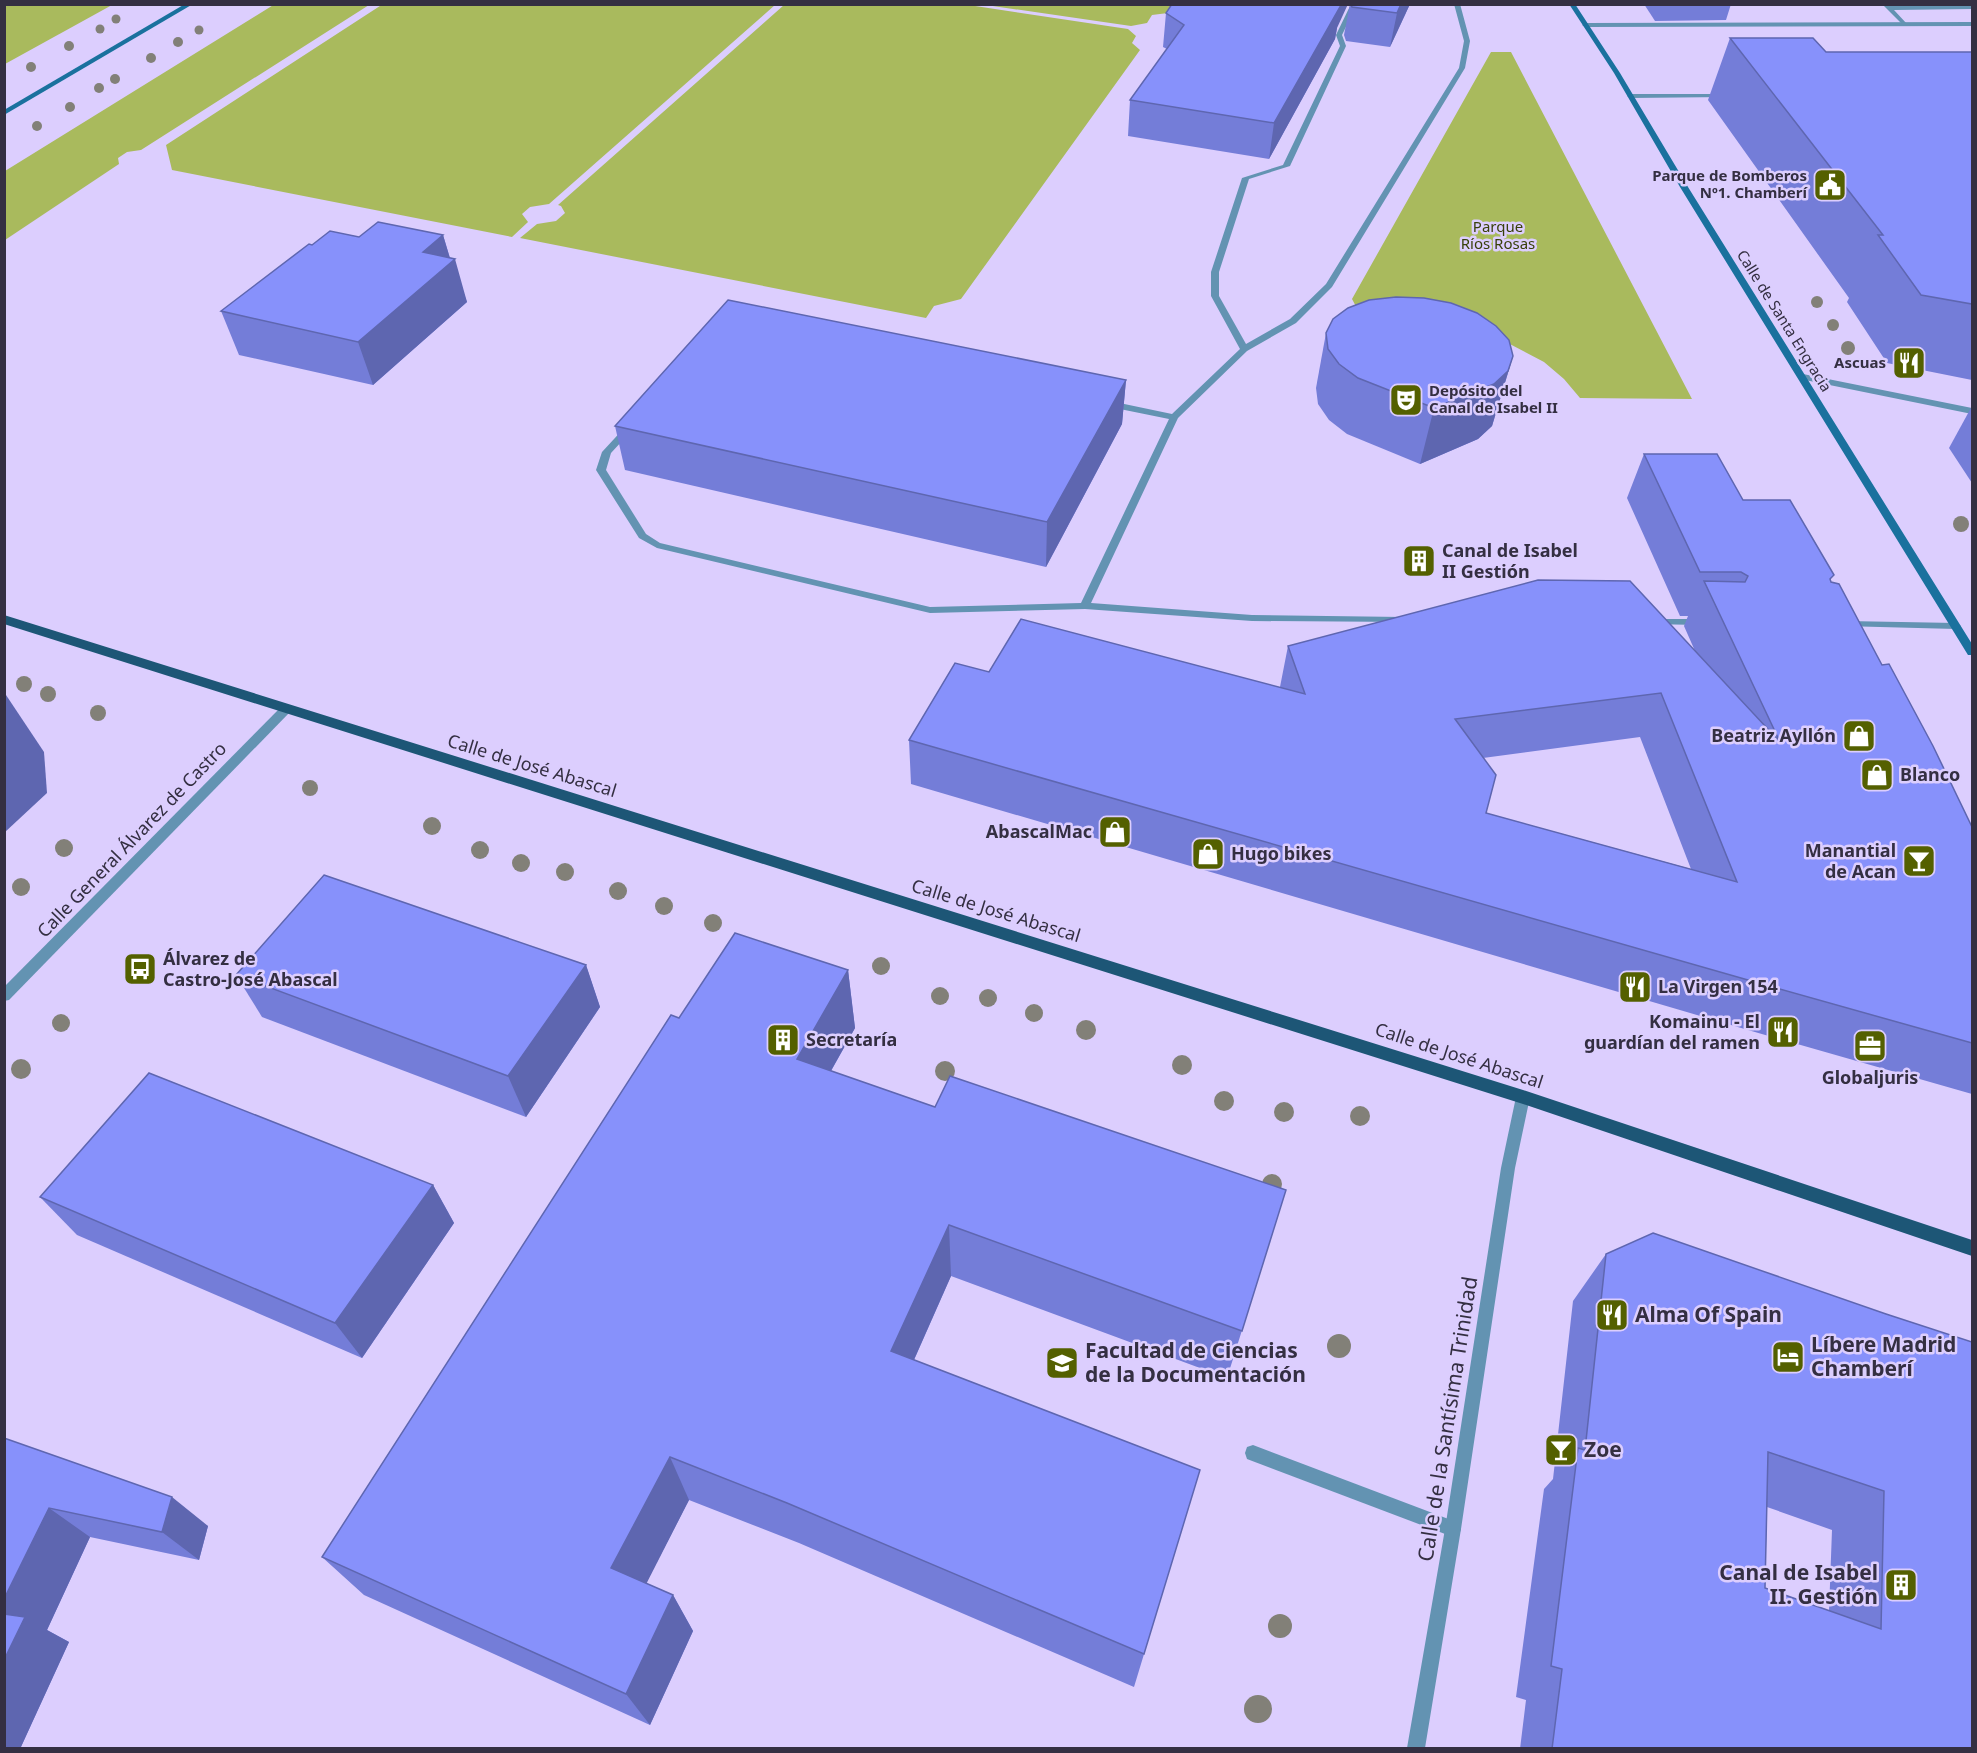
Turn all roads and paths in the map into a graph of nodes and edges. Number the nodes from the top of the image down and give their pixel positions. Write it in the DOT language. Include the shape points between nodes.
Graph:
graph roads {
  1 [pos="190,4"];
  2 [pos="1354,4"];
  3 [pos="1457,4"];
  4 [pos="1572,4"];
  5 [pos="1887,6"];
  6 [pos="1972,7"];
  7 [pos="1904,24"];
  8 [pos="1972,24"];
  9 [pos="1585,25"];
  10 [pos="1630,96"];
  11 [pos="1735,96"];
  12 [pos="4,113"];
  13 [pos="1244,349"];
  14 [pos="1803,377"];
  15 [pos="1105,403"];
  16 [pos="1972,411"];
  17 [pos="1174,417"];
  18 [pos="638,418"];
  19 [pos="1085,606"];
  20 [pos="4,619"];
  21 [pos="1419,620"];
  22 [pos="1646,622"];
  23 [pos="1711,622"];
  24 [pos="1833,624"];
  25 [pos="1956,626"];
  26 [pos="1972,652"];
  27 [pos="286,709"];
  28 [pos="4,996"];
  29 [pos="1523,1096"];
  30 [pos="1972,1248"];
  31 [pos="1253,1453"];
  32 [pos="1453,1529"];
  33 [pos="1416,1749"];
  1 -- 12 [label="main road"];
  2 -- 13 [label="street" via="1339,35 1343,46 1286,166 1246,178 1215,272 1215,296"];
  3 -- 13 [label="street" via="1467,41 1462,69 1329,285 1293,321"];
  4 -- 9 [label="main road, Calle de Santa Engracia"];
  5 -- 6 [label="street"];
  5 -- 7 [label="street"];
  7 -- 8 [label="street"];
  7 -- 9 [label="street"];
  9 -- 10 [label="main road, Calle de Santa Engracia"];
  10 -- 11 [label="street"];
  10 -- 14 [label="main road, Calle de Santa Engracia"];
  13 -- 17 [label="street"];
  14 -- 16 [label="street"];
  14 -- 25 [label="main road, Calle de Santa Engracia"];
  15 -- 17 [label="street"];
  17 -- 19 [label="street"];
  18 -- 19 [label="street" via="607,452 601,470 642,536 657,545 930,609"];
  19 -- 21 [label="street" via="1252,618"];
  20 -- 27 [label="main road, Calle de José Abascal"];
  22 -- 23 [label="street"];
  24 -- 25 [label="street"];
  25 -- 26 [label="main road, Calle de Santa Engracia"];
  27 -- 28 [label="street, Calle General Álvarez de Castro"];
  27 -- 29 [label="main road, Calle de José Abascal"];
  29 -- 30 [label="main road, Calle de José Abascal"];
  29 -- 32 [label="street, Calle de la Santísima Trinidad" via="1508,1168"];
  31 -- 32 [label="street"];
  32 -- 33 [label="street, Calle de la Santísima Trinidad"];
}
